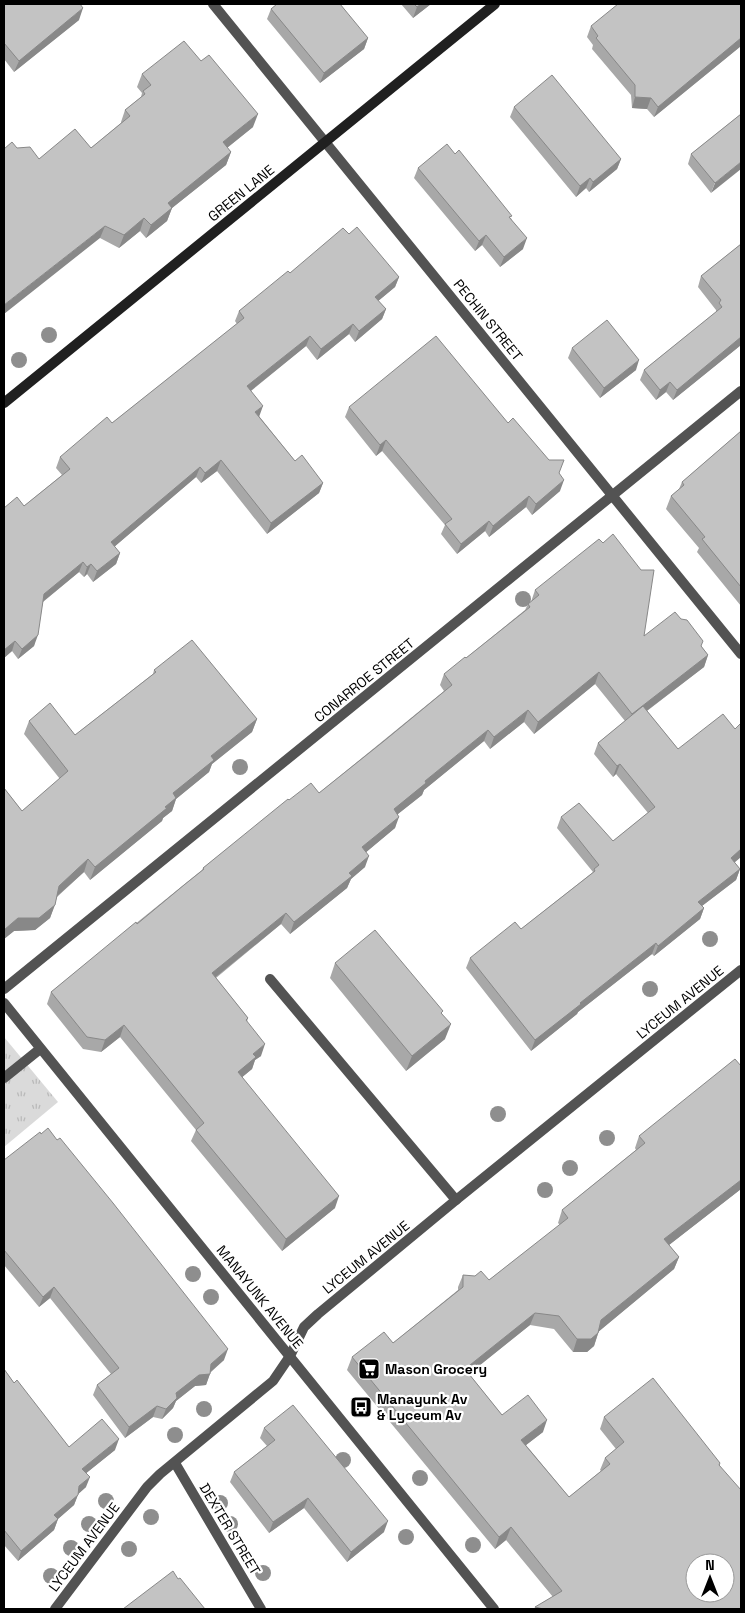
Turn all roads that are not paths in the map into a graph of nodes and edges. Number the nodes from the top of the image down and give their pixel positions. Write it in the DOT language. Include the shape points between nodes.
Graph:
graph roads {
  1 [pos="213,4"];
  2 [pos="495,4"];
  3 [pos="325,141"];
  4 [pos="741,391"];
  5 [pos="4,403"];
  6 [pos="613,495"];
  7 [pos="741,654"];
  8 [pos="741,970"];
  9 [pos="270,979"];
  10 [pos="4,989"];
  11 [pos="4,1003"];
  12 [pos="40,1049"];
  13 [pos="4,1078"];
  14 [pos="456,1200"];
  15 [pos="290,1356"];
  16 [pos="175,1463"];
  17 [pos="55,1609"];
  18 [pos="261,1609"];
  19 [pos="494,1609"];
  1 -- 3 [label="street, PECHIN STREET"];
  2 -- 3 [label="main road, GREEN LANE"];
  3 -- 5 [label="main road, GREEN LANE"];
  3 -- 6 [label="street, PECHIN STREET"];
  4 -- 6 [label="street, CONARROE STREET"];
  6 -- 7 [label="street, PECHIN STREET"];
  6 -- 10 [label="street, CONARROE STREET"];
  8 -- 14 [label="street, LYCEUM AVENUE"];
  9 -- 14 [label="street"];
  11 -- 12 [label="street, MANAYUNK AVENUE"];
  12 -- 13 [label="street"];
  12 -- 15 [label="street, MANAYUNK AVENUE"];
  14 -- 15 [label="street, LYCEUM AVENUE" via="318,1314 304,1328"];
  15 -- 16 [label="street, LYCEUM AVENUE" via="262,1391"];
  15 -- 19 [label="street, MANAYUNK AVENUE"];
  16 -- 17 [label="street, LYCEUM AVENUE" via="134,1503"];
  16 -- 18 [label="street, DEXTER STREET"];
}
